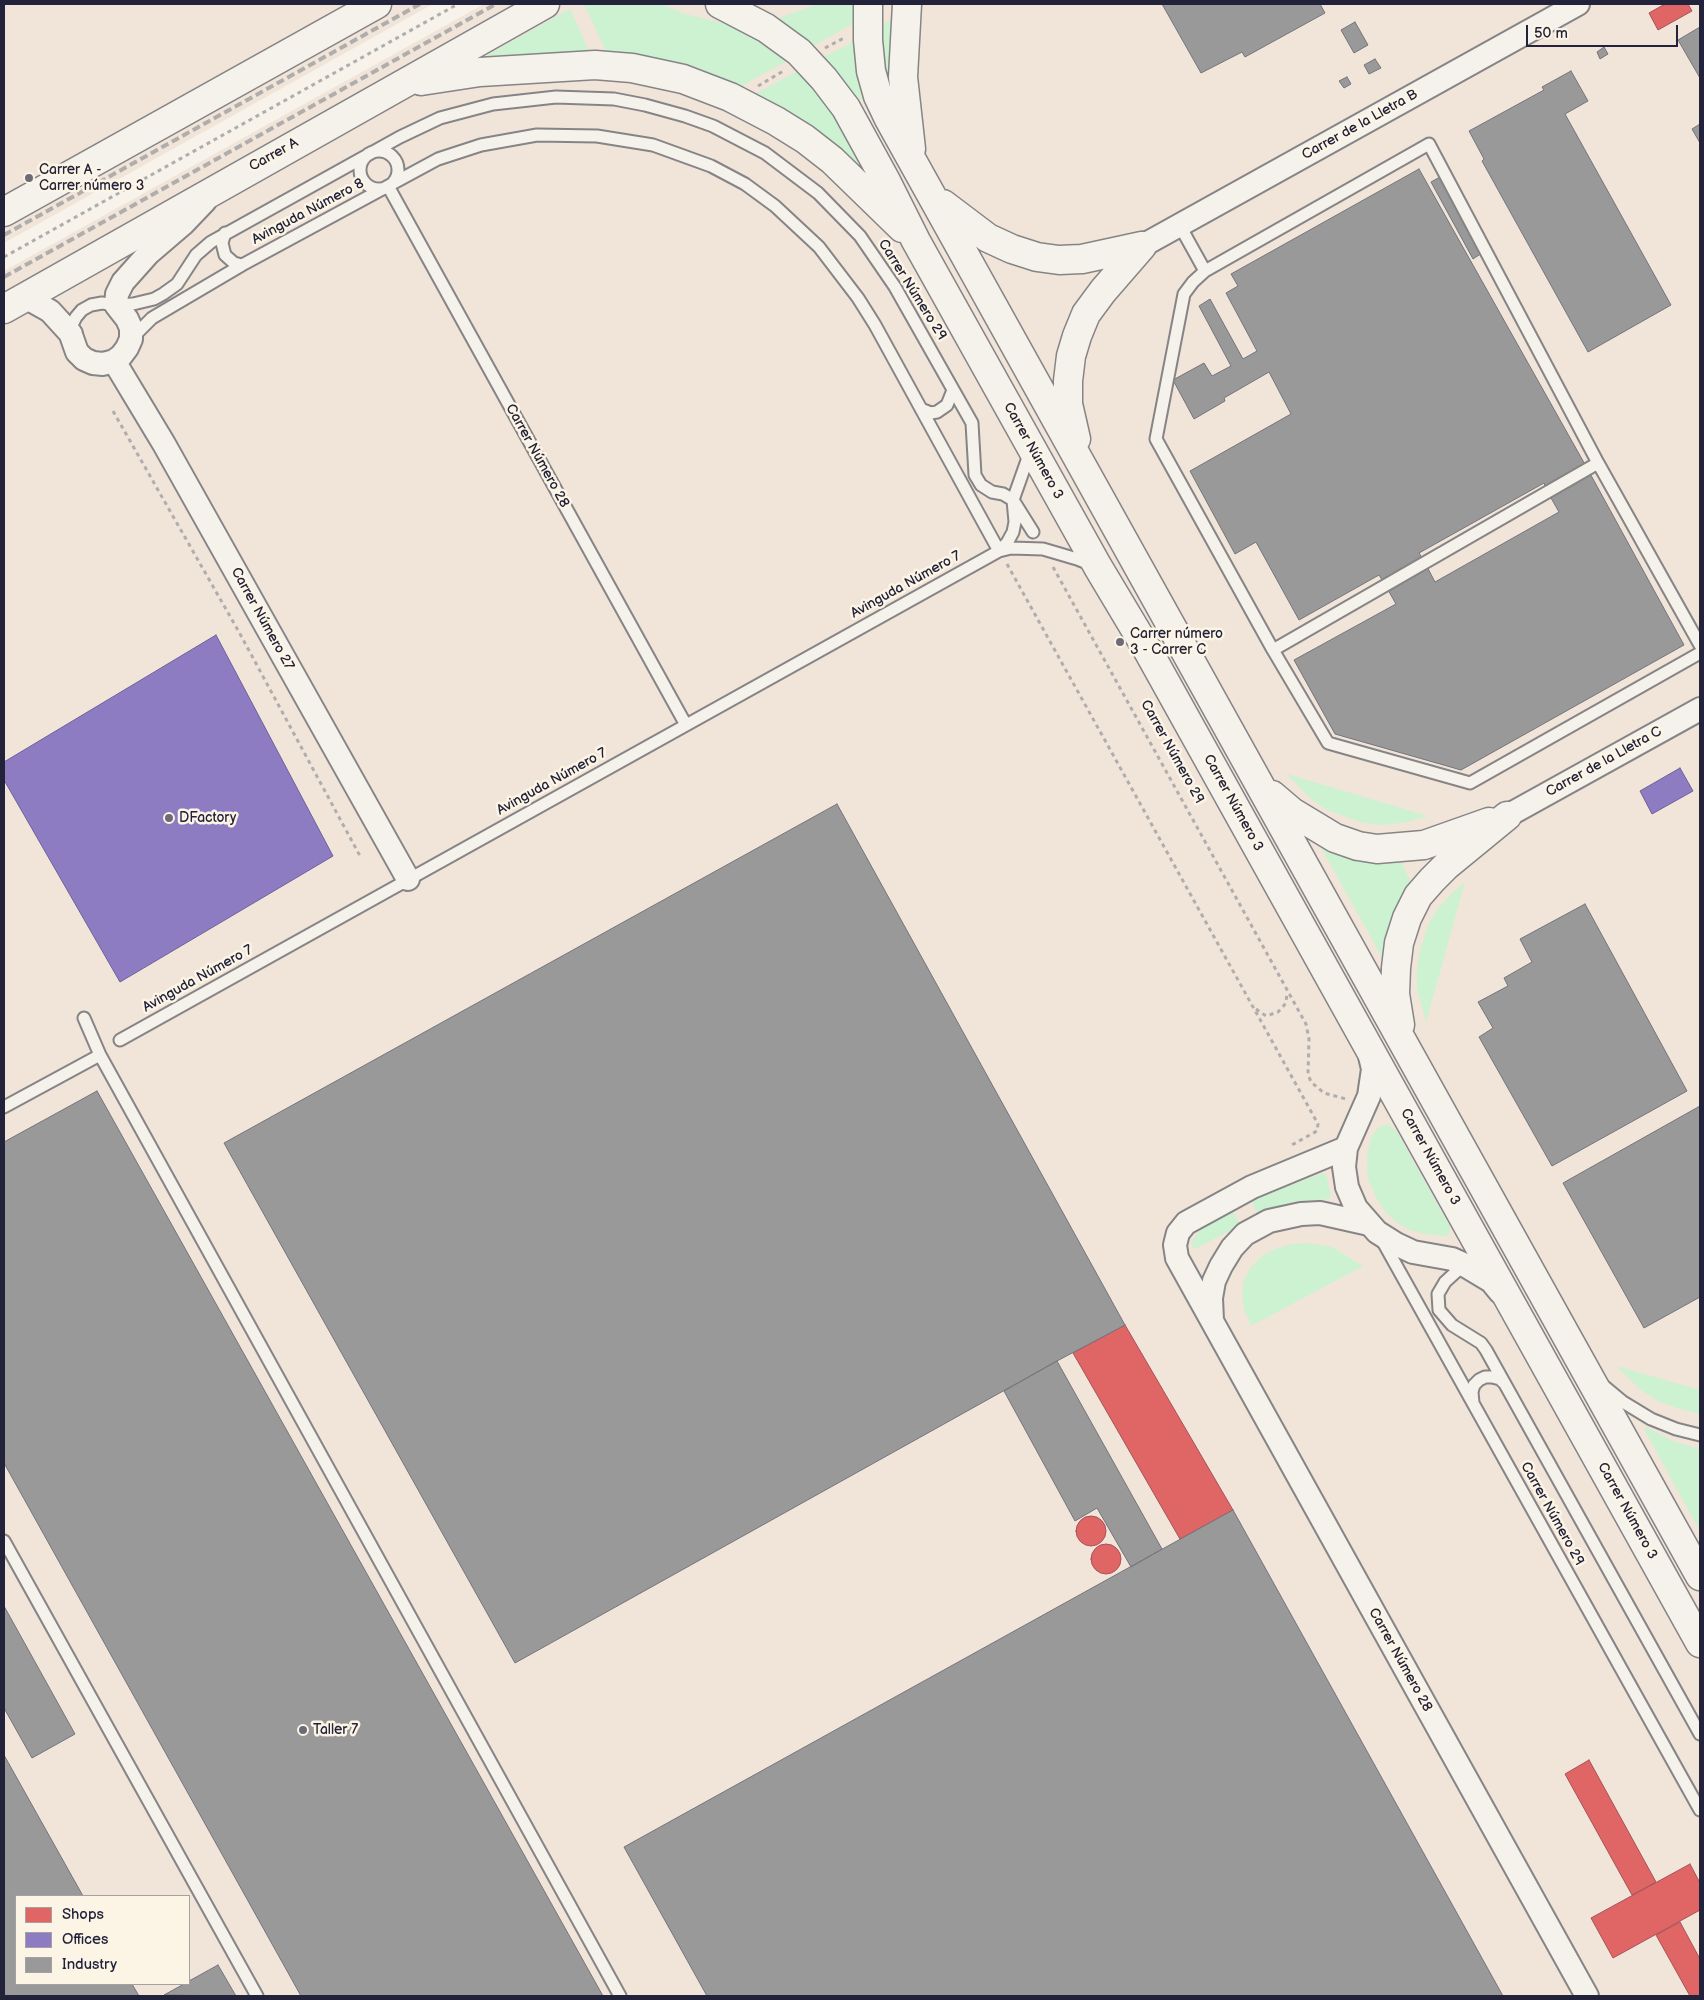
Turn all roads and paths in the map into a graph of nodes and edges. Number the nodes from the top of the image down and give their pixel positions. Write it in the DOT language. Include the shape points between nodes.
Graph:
graph roads {
  1 [pos="378,4"];
  2 [pos="458,4"];
  3 [pos="546,4"];
  4 [pos="720,4"];
  5 [pos="868,4"];
  6 [pos="907,4"];
  7 [pos="1578,4"];
  8 [pos="848,36"];
  9 [pos="824,48"];
  10 [pos="787,69"];
  11 [pos="405,83"];
  12 [pos="750,90"];
  13 [pos="370,154"];
  14 [pos="912,161"];
  15 [pos="220,186"];
  16 [pos="388,186"];
  17 [pos="933,196"];
  18 [pos="4,212"];
  19 [pos="1180,226"];
  20 [pos="225,233"];
  21 [pos="916,241"];
  22 [pos="1142,246"];
  23 [pos="4,256"];
  24 [pos="242,265"];
  25 [pos="1205,272"];
  26 [pos="15,303"];
  27 [pos="116,305"];
  28 [pos="71,334"];
  29 [pos="131,339"];
  30 [pos="114,360"];
  31 [pos="953,390"];
  32 [pos="921,409"];
  33 [pos="113,412"];
  34 [pos="1032,448"];
  35 [pos="1598,463"];
  36 [pos="1081,465"];
  37 [pos="1013,500"];
  38 [pos="1033,532"];
  39 [pos="1043,550"];
  40 [pos="999,551"];
  41 [pos="1098,567"];
  42 [pos="1700,645"];
  43 [pos="1273,650"];
  44 [pos="1700,653"];
  45 [pos="1700,708"];
  46 [pos="686,726"];
  47 [pos="1260,785"];
  48 [pos="1508,816"];
  49 [pos="360,856"];
  50 [pos="408,879"];
  51 [pos="1286,988"];
  52 [pos="1254,1007"];
  53 [pos="84,1018"];
  54 [pos="120,1040"];
  55 [pos="1367,1044"];
  56 [pos="1404,1044"];
  57 [pos="100,1055"];
  58 [pos="1372,1082"];
  59 [pos="4,1107"];
  60 [pos="1299,1141"];
  61 [pos="1346,1148"];
  62 [pos="1373,1228"];
  63 [pos="1471,1268"];
  64 [pos="1514,1308"];
  65 [pos="1213,1323"];
  66 [pos="1583,1366"];
  67 [pos="1507,1385"];
  68 [pos="1473,1402"];
  69 [pos="1700,1435"];
  70 [pos="4,1541"];
  71 [pos="1700,1576"];
  72 [pos="1700,1643"];
  73 [pos="1700,1734"];
  74 [pos="1700,1810"];
  75 [pos="257,1996"];
  76 [pos="620,1996"];
  77 [pos="1587,1996"];
  1 -- 18 [label="main road"];
  2 -- 23 [label="path"];
  3 -- 11 [label="main road, Carrer A"];
  4 -- 21 [label="main road, Carrer Número 3" via="783,39 824,79 846,108"];
  5 -- 14 [label="main road" via="871,71 882,104"];
  6 -- 14 [label="main road" via="903,78"];
  7 -- 19 [label="street, Carrer de la Lletra B"];
  8 -- 9 [label="path"];
  10 -- 12 [label="path"];
  11 -- 15 [label="main road, Carrer A"];
  11 -- 21 [label="main road" via="480,72 595,65 632,68 683,79 730,96 804,139 832,160"];
  13 -- 16 [label="lane" via="376,151 388,154 396,164 396,176"];
  13 -- 16 [label="lane" via="360,168 362,179 371,187"];
  13 -- 20 [label="lane, Avinguda Número 8"];
  13 -- 31 [label="lane, Carrer Número 29" via="440,118 493,104 533,99 614,99 713,126 765,153 791,171 818,193 860,236 895,287"];
  14 -- 17 [label="main road"];
  15 -- 26 [label="main road, Carrer A"];
  15 -- 27 [label="street" via="123,282"];
  16 -- 24 [label="lane, Avinguda Número 8"];
  16 -- 32 [label="lane" via="429,163 458,152 503,140 537,136 597,136 625,140 671,151 711,166 745,184 775,206 819,247 858,298"];
  16 -- 46 [label="lane, Carrer Número 28"];
  17 -- 22 [label="main road" via="988,238 1037,257 1082,259"];
  17 -- 36 [label="main road"];
  19 -- 22 [label="street, Carrer de la Lletra B"];
  19 -- 25 [label="lane"];
  20 -- 24 [label="lane" via="222,250 234,263"];
  20 -- 27 [label="lane, Avinguda Número 8" via="202,248 170,290 154,299"];
  21 -- 34 [label="main road, Carrer Número 3"];
  22 -- 36 [label="main road" via="1086,314 1077,336 1070,364 1068,404"];
  24 -- 29 [label="lane, Avinguda Número 8" via="152,318"];
  25 -- 35 [label="lane" via="1429,144"];
  25 -- 43 [label="lane" via="1184,294 1156,439"];
  26 -- 28 [label="street" via="50,311"];
  27 -- 28 [label="lane" via="96,304 82,310 72,325"];
  27 -- 29 [label="street" via="131,328"];
  28 -- 30 [label="street" via="77,352 84,359 103,364"];
  29 -- 30 [label="street" via="127,348"];
  30 -- 50 [label="street, Carrer Número 27"];
  31 -- 32 [label="lane" via="948,404 937,412"];
  31 -- 37 [label="lane, Carrer Número 29" via="972,423 975,475 981,485"];
  32 -- 40 [label="lane"];
  33 -- 49 [label="path, Carrer Número 27"];
  34 -- 37 [label="lane, Avinguda Número 7"];
  34 -- 41 [label="main road, Carrer Número 3"];
  35 -- 42 [label="lane"];
  35 -- 43 [label="lane"];
  36 -- 47 [label="main road"];
  37 -- 38 [label="lane"];
  37 -- 40 [label="lane, Avinguda Número 7" via="1013,532"];
  39 -- 40 [label="lane, Avinguda Número 7" via="1011,548"];
  39 -- 41 [label="lane, Avinguda Número 7"];
  39 -- 51 [label="path, Carrer Número 29"];
  40 -- 46 [label="lane, Avinguda Número 7"];
  40 -- 52 [label="path"];
  41 -- 55 [label="main road, Carrer Número 3"];
  43 -- 44 [label="lane" via="1328,743 1470,783"];
  45 -- 48 [label="street, Carrer de la Lletra C"];
  46 -- 50 [label="lane, Avinguda Número 7"];
  47 -- 48 [label="main road" via="1313,826 1358,846 1377,849 1424,845"];
  47 -- 56 [label="main road"];
  48 -- 56 [label="main road" via="1432,880 1418,896 1407,918 1399,944 1395,994"];
  50 -- 54 [label="lane, Avinguda Número 7"];
  51 -- 52 [label="path" via="1286,1003 1278,1012 1266,1016"];
  51 -- 58 [label="path, Carrer Número 29" via="1308,1031 1308,1074 1311,1082 1324,1093 1351,1099 1367,1090"];
  52 -- 60 [label="path" via="1318,1124 1317,1131"];
  53 -- 57 [label="lane"];
  55 -- 58 [label="street" via="1373,1069"];
  55 -- 64 [label="main road, Carrer Número 3"];
  56 -- 66 [label="main road"];
  57 -- 59 [label="lane"];
  57 -- 76 [label="lane"];
  58 -- 61 [label="street"];
  61 -- 62 [label="street" via="1347,1187 1356,1208"];
  61 -- 65 [label="street, Carrer Número 28" via="1252,1187 1186,1223 1178,1233 1175,1245 1177,1258"];
  62 -- 63 [label="street" via="1413,1252 1452,1259"];
  62 -- 65 [label="street" via="1320,1213 1269,1221 1245,1234 1232,1248 1214,1281 1211,1298"];
  62 -- 68 [label="lane, Carrer Número 29"];
  63 -- 64 [label="street" via="1490,1281"];
  63 -- 67 [label="lane, Carrer Número 29" via="1457,1271 1445,1282 1438,1294 1440,1310 1452,1325 1481,1343"];
  64 -- 72 [label="main road, Carrer Número 3"];
  65 -- 77 [label="street, Carrer Número 28"];
  66 -- 69 [label="lane" via="1637,1411 1676,1429"];
  66 -- 71 [label="main road"];
  67 -- 68 [label="lane" via="1485,1377 1474,1386"];
  67 -- 73 [label="lane, Carrer Número 29"];
  68 -- 74 [label="lane, Carrer Número 29"];
  70 -- 75 [label="lane"];
}
